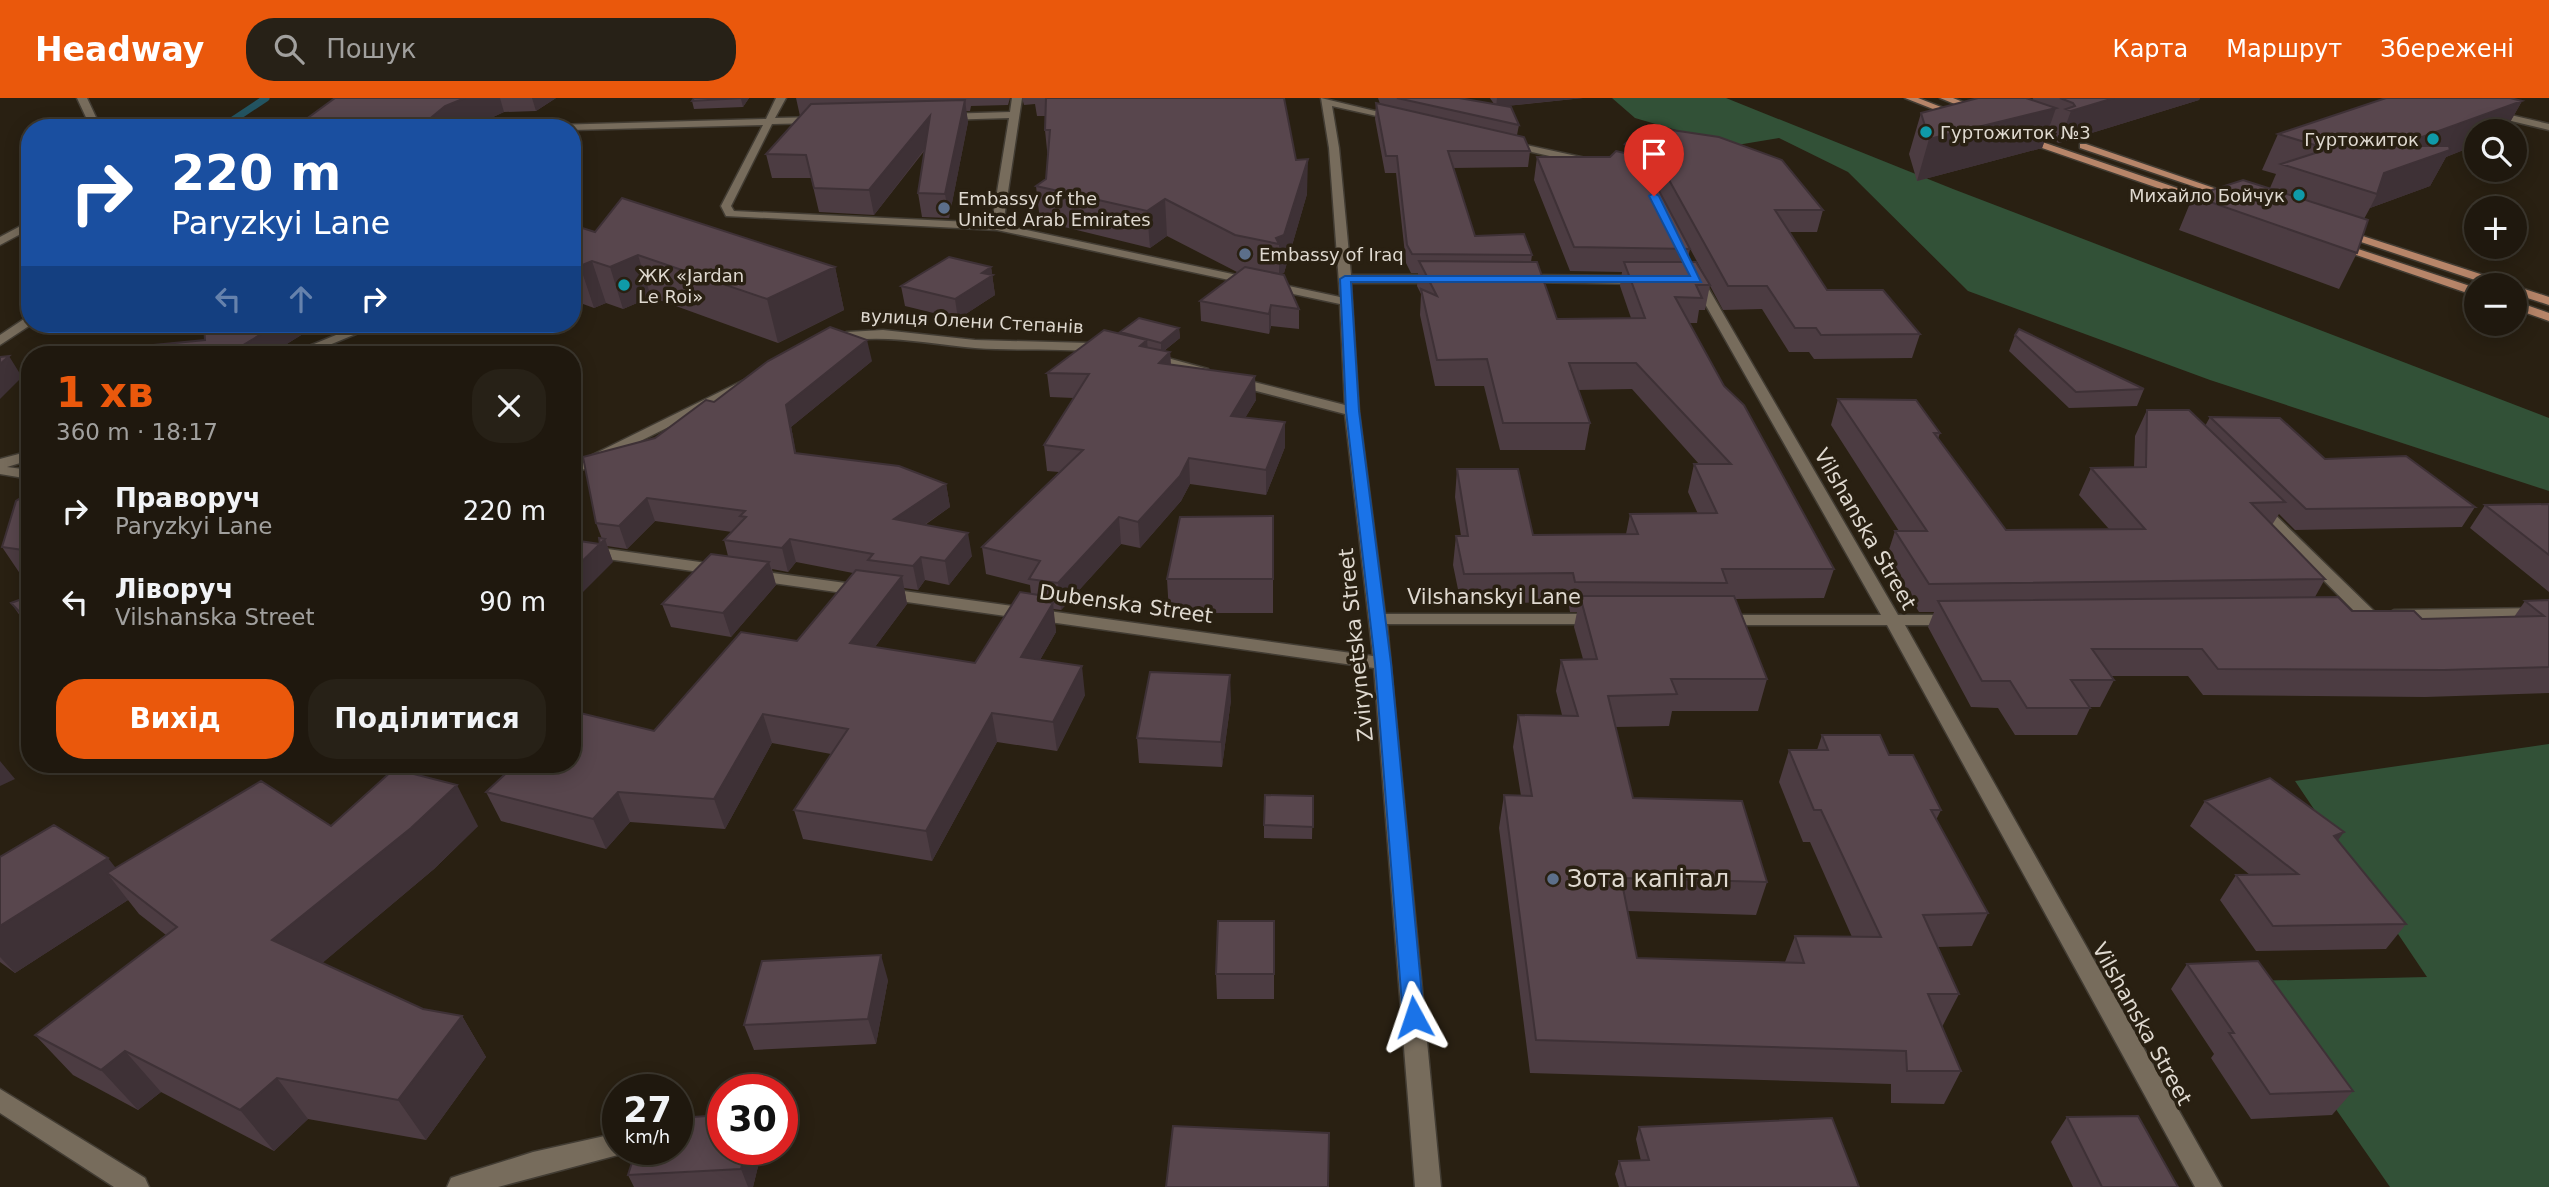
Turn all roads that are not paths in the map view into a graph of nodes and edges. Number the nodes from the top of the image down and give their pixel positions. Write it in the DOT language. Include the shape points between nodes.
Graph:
graph roads {
  1 [pos="82,98"];
  2 [pos="781,98"];
  3 [pos="1017,98"];
  4 [pos="1910,98"];
  5 [pos="1945,98"];
  6 [pos="1327,100"];
  7 [pos="2484,112"];
  8 [pos="1013,115"];
  9 [pos="1997,116"];
  10 [pos="932,117"];
  11 [pos="92,119"];
  12 [pos="836,119"];
  13 [pos="768,121"];
  14 [pos="1416,122"];
  15 [pos="1975,122"];
  16 [pos="2021,125"];
  17 [pos="581,127"];
  18 [pos="2549,127"];
  19 [pos="2012,135"];
  20 [pos="1496,141"];
  21 [pos="1603,166"];
  22 [pos="2251,202"];
  23 [pos="2231,209"];
  24 [pos="997,227"];
  25 [pos="21,229"];
  26 [pos="2330,229"];
  27 [pos="2322,240"];
  28 [pos="0,242"];
  29 [pos="2464,273"];
  30 [pos="1690,276"];
  31 [pos="1345,279"];
  32 [pos="1460,279"];
  33 [pos="1502,279"];
  34 [pos="1655,280"];
  35 [pos="2464,288"];
  36 [pos="2527,294"];
  37 [pos="2549,301"];
  38 [pos="1347,302"];
  39 [pos="2527,309"];
  40 [pos="2549,317"];
  41 [pos="21,326"];
  42 [pos="351,333"];
  43 [pos="0,341"];
  44 [pos="820,345"];
  45 [pos="317,346"];
  46 [pos="758,377"];
  47 [pos="1352,411"];
  48 [pos="21,458"];
  49 [pos="0,464"];
  50 [pos="581,466"];
  51 [pos="0,470"];
  52 [pos="21,474"];
  53 [pos="2252,499"];
  54 [pos="581,550"];
  55 [pos="2549,613"];
  56 [pos="2368,615"];
  57 [pos="2340,616"];
  58 [pos="1376,619"];
  59 [pos="1976,619"];
  60 [pos="1619,620"];
  61 [pos="1701,620"];
  62 [pos="1893,620"];
  63 [pos="1383,663"];
  64 [pos="0,1100"];
  65 [pos="602,1148"];
  66 [pos="136,1187"];
  67 [pos="460,1187"];
  68 [pos="1428,1187"];
  69 [pos="2209,1187"];
  1 -- 11 [label="street"];
  2 -- 13 [label="street"];
  3 -- 8 [label="street"];
  4 -- 15 [label="main road"];
  5 -- 9 [label="main road"];
  6 -- 14 [label="street"];
  6 -- 31 [label="street, Zvirynetska Street"];
  7 -- 18 [label="street"];
  8 -- 10 [label="street"];
  8 -- 24 [label="street"];
  12 -- 13 [label="street"];
  13 -- 17 [label="street"];
  13 -- 24 [label="street" via="726,206 730,214"];
  16 -- 22 [label="main road"];
  19 -- 23 [label="main road"];
  20 -- 21 [label="street"];
  24 -- 38 [label="street"];
  25 -- 28 [label="street"];
  26 -- 29 [label="main road"];
  27 -- 35 [label="main road"];
  30 -- 62 [label="street, Vilshanska Street"];
  31 -- 32 [label="street"];
  31 -- 38 [label="street, Zvirynetska Street"];
  33 -- 34 [label="street"];
  36 -- 37 [label="main road"];
  38 -- 47 [label="street, Zvirynetska Street"];
  39 -- 40 [label="main road"];
  41 -- 43 [label="street"];
  42 -- 45 [label="street"];
  44 -- 47 [label="street, вулиця Олени Степанів" via="850,335 881,335 1122,350"];
  46 -- 50 [label="street"];
  47 -- 58 [label="street, Zvirynetska Street"];
  48 -- 49 [label="street"];
  51 -- 52 [label="street"];
  53 -- 56 [label="street"];
  54 -- 63 [label="street, Dubenska Street"];
  55 -- 56 [label="street"];
  56 -- 57 [label="street"];
  58 -- 60 [label="street, Vilshanskyi Lane"];
  58 -- 63 [label="street, Zvirynetska Street"];
  59 -- 62 [label="street"];
  61 -- 62 [label="street"];
  62 -- 69 [label="street, Vilshanska Street"];
  63 -- 68 [label="street, Zvirynetska Street"];
  64 -- 66 [label="street"];
  65 -- 67 [label="street"];
}
